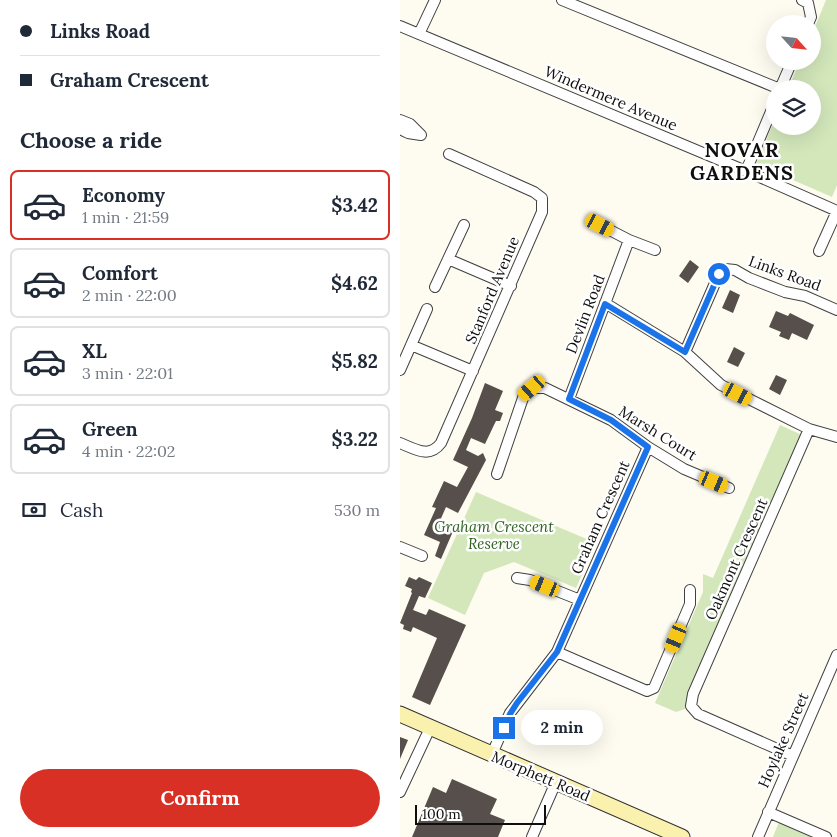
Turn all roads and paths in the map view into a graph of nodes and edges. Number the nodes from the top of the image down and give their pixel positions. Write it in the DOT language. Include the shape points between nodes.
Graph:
graph roads {
  1 [pos="435,0"];
  2 [pos="562,0"];
  3 [pos="802,0"];
  4 [pos="811,15"];
  5 [pos="400,26"];
  6 [pos="419,34"];
  7 [pos="766,83"];
  8 [pos="400,120"];
  9 [pos="766,123"];
  10 [pos="400,129"];
  11 [pos="449,154"];
  12 [pos="746,171"];
  13 [pos="837,211"];
  14 [pos="464,225"];
  15 [pos="600,225"];
  16 [pos="629,240"];
  17 [pos="656,250"];
  18 [pos="819,251"];
  19 [pos="448,260"];
  20 [pos="511,286"];
  21 [pos="435,287"];
  22 [pos="605,304"];
  23 [pos="428,309"];
  24 [pos="837,310"];
  25 [pos="411,345"];
  26 [pos="685,352"];
  27 [pos="400,370"];
  28 [pos="473,371"];
  29 [pos="569,399"];
  30 [pos="809,429"];
  31 [pos="837,437"];
  32 [pos="400,443"];
  33 [pos="648,447"];
  34 [pos="497,474"];
  35 [pos="729,488"];
  36 [pos="400,547"];
  37 [pos="422,556"];
  38 [pos="518,578"];
  39 [pos="690,590"];
  40 [pos="580,600"];
  41 [pos="557,652"];
  42 [pos="837,656"];
  43 [pos="400,714"];
  44 [pos="430,728"];
  45 [pos="492,754"];
  46 [pos="793,756"];
  47 [pos="556,782"];
  48 [pos="400,792"];
  49 [pos="768,812"];
  50 [pos="674,835"];
  51 [pos="532,837"];
  52 [pos="758,837"];
  53 [pos="826,837"];
  1 -- 6 [label="street"];
  2 -- 7 [label="street"];
  3 -- 4 [label="street" via="808,3"];
  5 -- 6 [label="street, Windermere Avenue"];
  6 -- 12 [label="street, Windermere Avenue"];
  8 -- 10 [label="street" via="410,124 421,135"];
  9 -- 12 [label="street"];
  11 -- 20 [label="street, Stanford Avenue" via="542,198 542,212"];
  12 -- 13 [label="street, Windermere Avenue"];
  13 -- 18 [label="street"];
  14 -- 19 [label="street"];
  15 -- 16 [label="street"];
  16 -- 17 [label="street"];
  16 -- 22 [label="street, Devlin Road"];
  19 -- 20 [label="street"];
  19 -- 21 [label="street"];
  20 -- 28 [label="street, Stanford Avenue"];
  22 -- 26 [label="street"];
  22 -- 29 [label="street, Devlin Road"];
  23 -- 25 [label="street"];
  24 -- 26 [label="street, Links Road" via="725,269 719,274"];
  25 -- 27 [label="street"];
  25 -- 28 [label="street"];
  26 -- 30 [label="street" via="721,384"];
  28 -- 32 [label="street, Stanford Avenue" via="436,450 419,451"];
  29 -- 33 [label="street, Marsh Court" via="611,420"];
  29 -- 34 [label="street, Marsh Court" via="545,388 532,388 524,395"];
  30 -- 31 [label="street"];
  30 -- 46 [label="street, Oakmont Crescent" via="693,694 691,706 698,714"];
  33 -- 35 [label="street, Marsh Court" via="684,469"];
  33 -- 40 [label="street, Graham Crescent"];
  36 -- 37 [label="street"];
  38 -- 40 [label="street"];
  39 -- 41 [label="street" via="690,604 651,691"];
  40 -- 41 [label="street, Graham Crescent"];
  41 -- 45 [label="street, Graham Crescent" via="510,714"];
  42 -- 46 [label="street, Hoylake Street"];
  43 -- 44 [label="street, Morphett Road"];
  44 -- 45 [label="street, Morphett Road"];
  44 -- 48 [label="street"];
  45 -- 47 [label="street, Morphett Road"];
  46 -- 49 [label="street, Hoylake Street"];
  47 -- 50 [label="street, Morphett Road"];
  47 -- 51 [label="street"];
  49 -- 52 [label="street, Hoylake Street"];
  49 -- 53 [label="street"];
}
